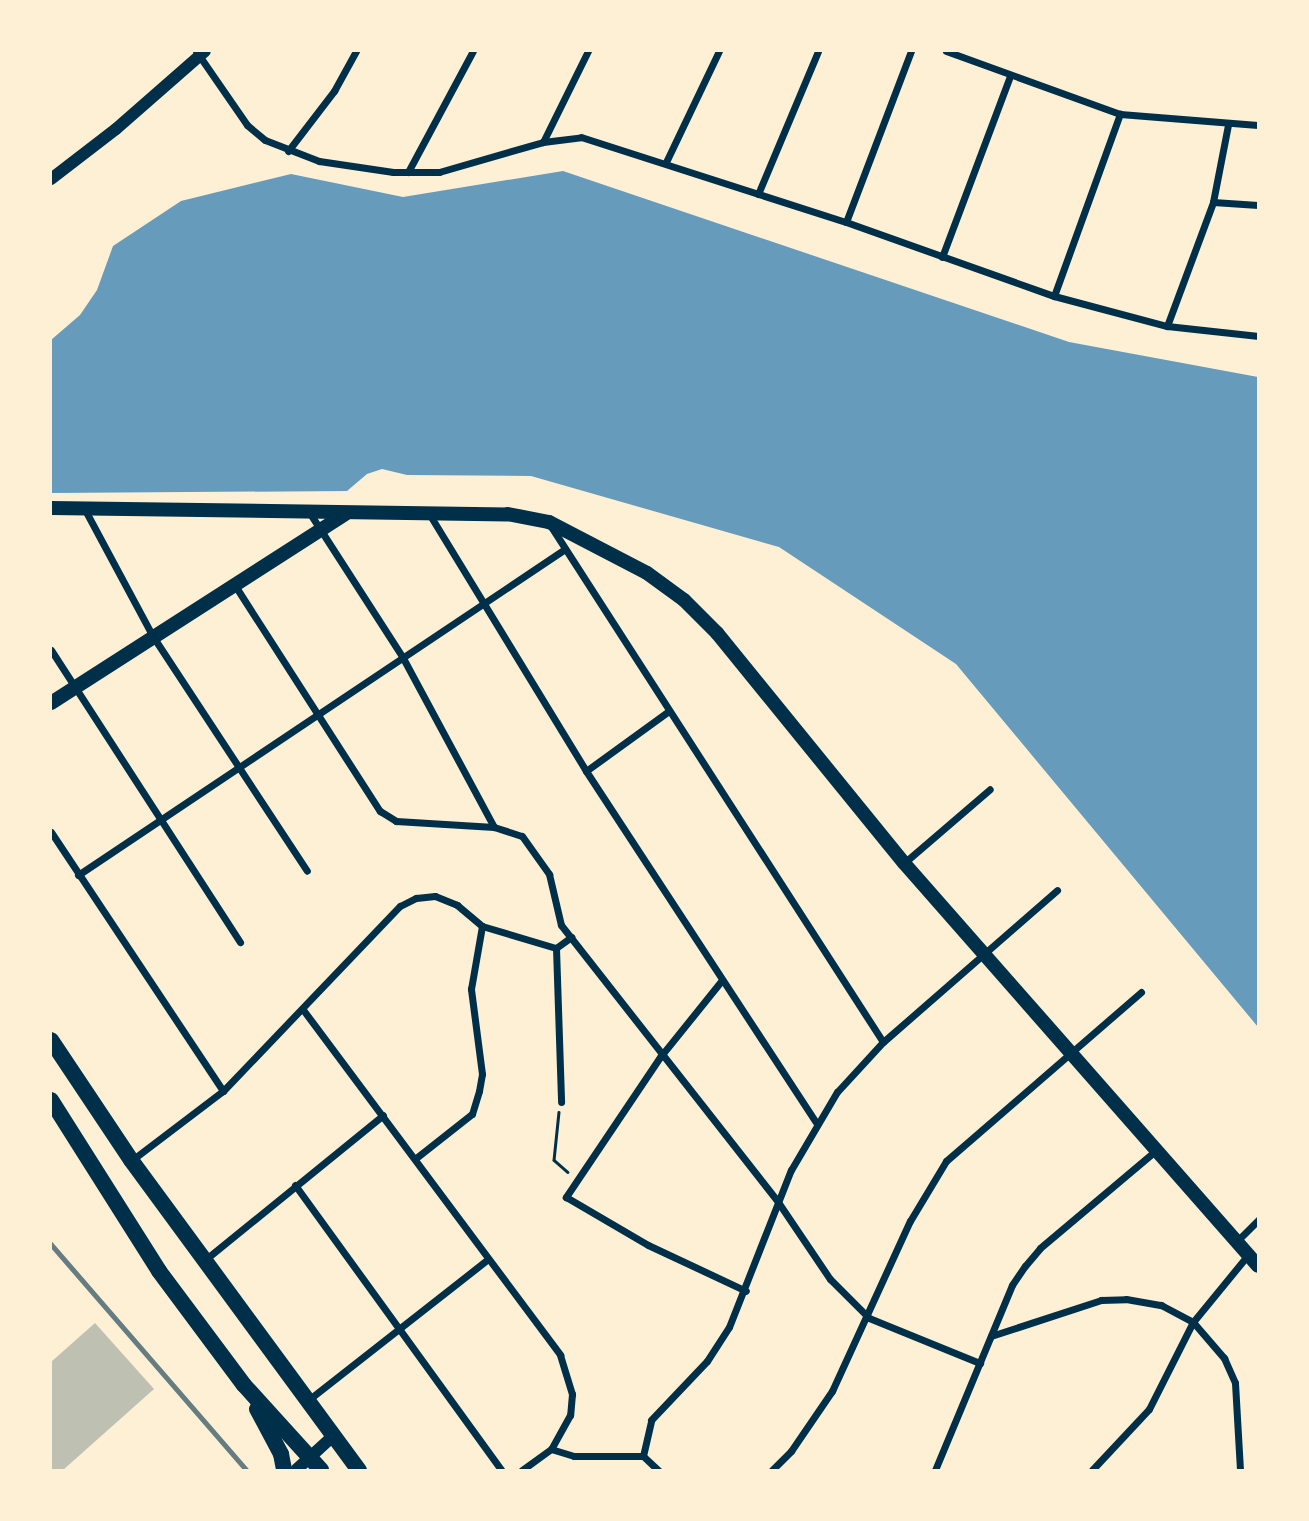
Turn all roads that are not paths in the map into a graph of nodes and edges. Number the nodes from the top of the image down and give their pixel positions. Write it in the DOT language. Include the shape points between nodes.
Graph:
graph roads {
  1 [pos="356,51"];
  2 [pos="473,51"];
  3 [pos="588,51"];
  4 [pos="719,51"];
  5 [pos="818,51"];
  6 [pos="911,51"];
  7 [pos="946,51"];
  8 [pos="200,53"];
  9 [pos="1010,76"];
  10 [pos="1121,114"];
  11 [pos="1228,125"];
  12 [pos="1258,125"];
  13 [pos="543,142"];
  14 [pos="288,151"];
  15 [pos="666,162"];
  16 [pos="408,172"];
  17 [pos="51,179"];
  18 [pos="758,194"];
  19 [pos="1213,202"];
  20 [pos="1258,205"];
  21 [pos="846,222"];
  22 [pos="942,257"];
  23 [pos="1054,296"];
  24 [pos="1167,326"];
  25 [pos="1258,336"];
  26 [pos="84,508"];
  27 [pos="51,509"];
  28 [pos="427,511"];
  29 [pos="346,514"];
  30 [pos="311,515"];
  31 [pos="549,522"];
  32 [pos="321,530"];
  33 [pos="565,549"];
  34 [pos="234,584"];
  35 [pos="484,605"];
  36 [pos="152,635"];
  37 [pos="51,650"];
  38 [pos="403,658"];
  39 [pos="72,687"];
  40 [pos="51,703"];
  41 [pos="669,711"];
  42 [pos="319,715"];
  43 [pos="238,767"];
  44 [pos="586,771"];
  45 [pos="990,789"];
  46 [pos="162,820"];
  47 [pos="494,827"];
  48 [pos="51,832"];
  49 [pos="904,863"];
  50 [pos="307,871"];
  51 [pos="78,875"];
  52 [pos="1057,890"];
  53 [pos="482,926"];
  54 [pos="571,937"];
  55 [pos="240,942"];
  56 [pos="556,948"];
  57 [pos="985,956"];
  58 [pos="722,980"];
  59 [pos="1141,992"];
  60 [pos="303,1011"];
  61 [pos="51,1040"];
  62 [pos="883,1042"];
  63 [pos="1068,1053"];
  64 [pos="660,1057"];
  65 [pos="223,1091"];
  66 [pos="51,1100"];
  67 [pos="561,1102"];
  68 [pos="383,1115"];
  69 [pos="816,1122"];
  70 [pos="1154,1152"];
  71 [pos="416,1158"];
  72 [pos="131,1160"];
  73 [pos="295,1185"];
  74 [pos="778,1202"];
  75 [pos="1258,1220"];
  76 [pos="1235,1244"];
  77 [pos="488,1259"];
  78 [pos="205,1260"];
  79 [pos="1253,1261"];
  80 [pos="746,1291"];
  81 [pos="869,1318"];
  82 [pos="1193,1322"];
  83 [pos="399,1329"];
  84 [pos="991,1336"];
  85 [pos="980,1363"];
  86 [pos="244,1385"];
  87 [pos="306,1402"];
  88 [pos="332,1437"];
  89 [pos="551,1449"];
  90 [pos="643,1456"];
  91 [pos="309,1457"];
  92 [pos="284,1470"];
  93 [pos="296,1470"];
  94 [pos="321,1470"];
  95 [pos="359,1470"];
  96 [pos="501,1470"];
  97 [pos="522,1470"];
  98 [pos="658,1470"];
  99 [pos="772,1470"];
  100 [pos="934,1470"];
  101 [pos="1092,1470"];
  102 [pos="1240,1470"];
  1 -- 14 [label="street" via="334,91"];
  2 -- 16 [label="street"];
  3 -- 13 [label="street"];
  4 -- 15 [label="street"];
  5 -- 18 [label="street"];
  6 -- 21 [label="street"];
  7 -- 9 [label="street"];
  8 -- 14 [label="street" via="247,125"];
  8 -- 17 [label="street"];
  9 -- 10 [label="street"];
  9 -- 22 [label="street"];
  10 -- 11 [label="street"];
  10 -- 23 [label="street"];
  11 -- 12 [label="street"];
  11 -- 19 [label="street"];
  13 -- 15 [label="street" via="581,137"];
  13 -- 16 [label="street" via="439,172"];
  14 -- 16 [label="street" via="320,161"];
  15 -- 18 [label="street"];
  18 -- 21 [label="street"];
  19 -- 20 [label="street"];
  19 -- 24 [label="street"];
  21 -- 22 [label="street"];
  22 -- 23 [label="street"];
  23 -- 24 [label="street"];
  24 -- 25 [label="street"];
  26 -- 27 [label="main road"];
  26 -- 30 [label="main road"];
  26 -- 36 [label="street"];
  28 -- 29 [label="main road"];
  28 -- 31 [label="main road" via="485,512"];
  28 -- 35 [label="street"];
  29 -- 30 [label="main road"];
  29 -- 32 [label="main road"];
  30 -- 32 [label="street"];
  31 -- 33 [label="street"];
  31 -- 49 [label="main road" via="612,552 684,600 717,633"];
  32 -- 34 [label="main road"];
  32 -- 38 [label="street"];
  33 -- 35 [label="street"];
  33 -- 41 [label="street"];
  34 -- 36 [label="main road"];
  34 -- 42 [label="street"];
  35 -- 38 [label="street"];
  35 -- 44 [label="street"];
  36 -- 39 [label="main road"];
  36 -- 43 [label="street"];
  37 -- 39 [label="street"];
  38 -- 42 [label="street"];
  38 -- 47 [label="street"];
  39 -- 40 [label="main road"];
  39 -- 46 [label="street"];
  41 -- 44 [label="street"];
  41 -- 62 [label="street"];
  42 -- 43 [label="street"];
  42 -- 47 [label="street" via="388,817"];
  43 -- 46 [label="street"];
  43 -- 50 [label="street"];
  44 -- 58 [label="street"];
  45 -- 49 [label="street"];
  46 -- 51 [label="street"];
  46 -- 55 [label="street"];
  47 -- 54 [label="street" via="522,836 549,874 555,910"];
  48 -- 51 [label="street"];
  49 -- 57 [label="main road"];
  51 -- 65 [label="street"];
  52 -- 57 [label="street"];
  53 -- 56 [label="street"];
  53 -- 60 [label="street" via="457,905 435,896 416,898 400,906"];
  53 -- 71 [label="street" via="471,989 482,1074 479,1091 472,1114"];
  54 -- 56 [label="street"];
  54 -- 64 [label="street"];
  56 -- 67 [label="street"];
  57 -- 62 [label="street"];
  57 -- 63 [label="main road"];
  58 -- 64 [label="street"];
  58 -- 69 [label="street"];
  59 -- 63 [label="street"];
  60 -- 65 [label="street"];
  60 -- 68 [label="street"];
  61 -- 72 [label="main road"];
  62 -- 69 [label="street"];
  63 -- 70 [label="main road"];
  63 -- 81 [label="street" via="946,1161 910,1221"];
  64 -- 74 [label="street"];
  64 -- 80 [label="street" via="576,1179 567,1194 569,1203"];
  65 -- 72 [label="street"];
  66 -- 86 [label="main road" via="159,1270"];
  68 -- 71 [label="street"];
  68 -- 73 [label="street"];
  69 -- 74 [label="street"];
  70 -- 76 [label="main road"];
  70 -- 84 [label="street" via="1040,1248 1012,1285"];
  71 -- 77 [label="street"];
  72 -- 78 [label="main road"];
  73 -- 78 [label="street"];
  73 -- 83 [label="street"];
  74 -- 80 [label="street"];
  74 -- 81 [label="street" via="830,1279"];
  75 -- 76 [label="street"];
  76 -- 79 [label="main road"];
  77 -- 83 [label="street"];
  77 -- 89 [label="street" via="560,1355 567,1373 570,1415"];
  78 -- 87 [label="main road"];
  79 -- 82 [label="street"];
  80 -- 90 [label="street" via="706,1361 651,1420"];
  81 -- 85 [label="street"];
  81 -- 99 [label="street" via="814,1420"];
  82 -- 84 [label="street" via="1161,1305 1101,1300"];
  82 -- 101 [label="street" via="1149,1409"];
  82 -- 102 [label="street" via="1224,1358 1235,1383"];
  83 -- 87 [label="street"];
  83 -- 96 [label="street"];
  84 -- 85 [label="street"];
  85 -- 100 [label="street"];
  86 -- 91 [label="main road"];
  86 -- 92 [label="main road" via="281,1454"];
  87 -- 88 [label="main road"];
  88 -- 91 [label="street"];
  88 -- 95 [label="main road"];
  89 -- 90 [label="street" via="574,1456"];
  89 -- 97 [label="street"];
  90 -- 98 [label="street"];
  91 -- 93 [label="street"];
  91 -- 94 [label="main road"];
}
